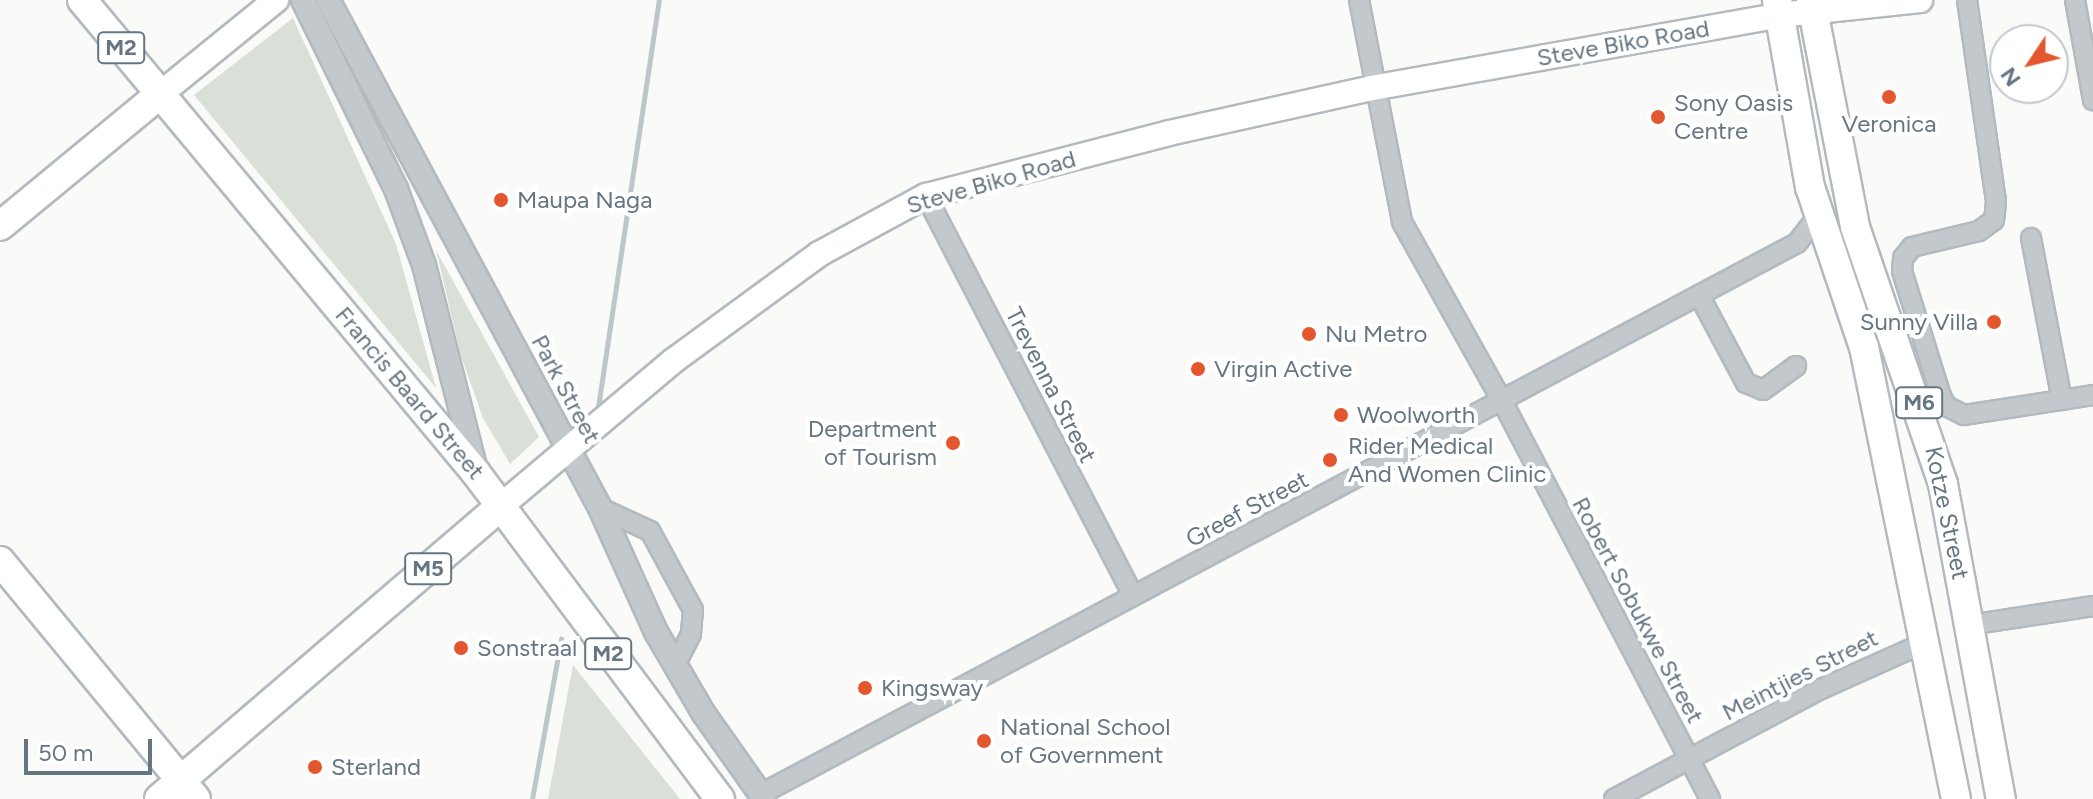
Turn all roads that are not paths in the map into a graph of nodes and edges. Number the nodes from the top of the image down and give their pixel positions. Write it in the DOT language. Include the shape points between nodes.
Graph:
graph roads {
  1 [pos="82,0"];
  2 [pos="276,0"];
  3 [pos="303,0"];
  4 [pos="328,0"];
  5 [pos="1359,0"];
  6 [pos="1913,0"];
  7 [pos="1920,0"];
  8 [pos="1967,0"];
  9 [pos="2075,0"];
  10 [pos="1812,7"];
  11 [pos="1779,8"];
  12 [pos="1372,88"];
  13 [pos="159,95"];
  14 [pos="2093,100"];
  15 [pos="926,196"];
  16 [pos="1819,215"];
  17 [pos="0,226"];
  18 [pos="2031,238"];
  19 [pos="1797,243"];
  20 [pos="1832,250"];
  21 [pos="1699,295"];
  22 [pos="1796,366"];
  23 [pos="2093,395"];
  24 [pos="2062,400"];
  25 [pos="1502,401"];
  26 [pos="569,450"];
  27 [pos="476,473"];
  28 [pos="502,505"];
  29 [pos="600,508"];
  30 [pos="0,561"];
  31 [pos="1133,596"];
  32 [pos="2093,606"];
  33 [pos="1969,625"];
  34 [pos="1926,642"];
  35 [pos="675,665"];
  36 [pos="1689,760"];
  37 [pos="189,790"];
  38 [pos="762,796"];
  39 [pos="159,799"];
  40 [pos="720,799"];
  41 [pos="1614,799"];
  42 [pos="1710,799"];
  43 [pos="1956,799"];
  44 [pos="2001,799"];
  1 -- 13 [label="main road, Francis Baard Street / M2"];
  2 -- 13 [label="main road"];
  3 -- 27 [label="street" via="396,189"];
  4 -- 26 [label="street, Park Street"];
  5 -- 12 [label="street, Robert Sobukwe Street"];
  6 -- 7 [label="main road, Steve Biko Road / M5"];
  6 -- 10 [label="main road, Steve Biko Road / M5"];
  8 -- 24 [label="street" via="1996,202 1994,220 1979,231 1906,251 1902,271 1941,396 1956,413"];
  9 -- 14 [label="street"];
  10 -- 11 [label="main road, Steve Biko Road / M5"];
  10 -- 33 [label="main road, Kotze Street / M6" via="1855,227 1930,435"];
  11 -- 12 [label="main road, Steve Biko Road / M5"];
  11 -- 16 [label="main road, Kotze Street / M6"];
  12 -- 15 [label="main road, Steve Biko Road / M5" via="1169,133"];
  12 -- 25 [label="street, Robert Sobukwe Street" via="1402,222"];
  13 -- 17 [label="main road"];
  13 -- 27 [label="main road, Francis Baard Street / M2"];
  15 -- 26 [label="main road, Steve Biko Road / M5" via="819,254 673,361"];
  15 -- 31 [label="street, Trevenna Street"];
  16 -- 19 [label="street, Greef Street"];
  16 -- 20 [label="main road, Kotze Street / M6"];
  18 -- 24 [label="street"];
  19 -- 20 [label="street"];
  19 -- 21 [label="street, Greef Street"];
  20 -- 34 [label="main road, Kotze Street / M6" via="1858,322"];
  21 -- 22 [label="street" via="1746,383 1763,390"];
  21 -- 25 [label="street, Greef Street"];
  23 -- 24 [label="street"];
  25 -- 31 [label="street, Greef Street"];
  25 -- 36 [label="street, Robert Sobukwe Street"];
  26 -- 28 [label="main road, Steve Biko Road / M5"];
  26 -- 29 [label="street, Park Street"];
  27 -- 28 [label="main road, Francis Baard Street / M2"];
  28 -- 37 [label="main road, Steve Biko Road / M5"];
  28 -- 40 [label="main road, Francis Baard Street / M2"];
  29 -- 35 [label="street, Park Street"];
  29 -- 35 [label="street" via="650,531 693,610 695,622"];
  30 -- 37 [label="main road"];
  31 -- 38 [label="street, Greef Street"];
  32 -- 33 [label="street"];
  33 -- 44 [label="main road, Kotze Street / M6"];
  34 -- 36 [label="street, Meintjies Street" via="1821,689"];
  34 -- 43 [label="main road, Kotze Street / M6"];
  35 -- 38 [label="street, Park Street"];
  36 -- 41 [label="street, Meintjies Street"];
  36 -- 42 [label="street, Robert Sobukwe Street"];
  37 -- 39 [label="main road, Steve Biko Road / M5"];
}
